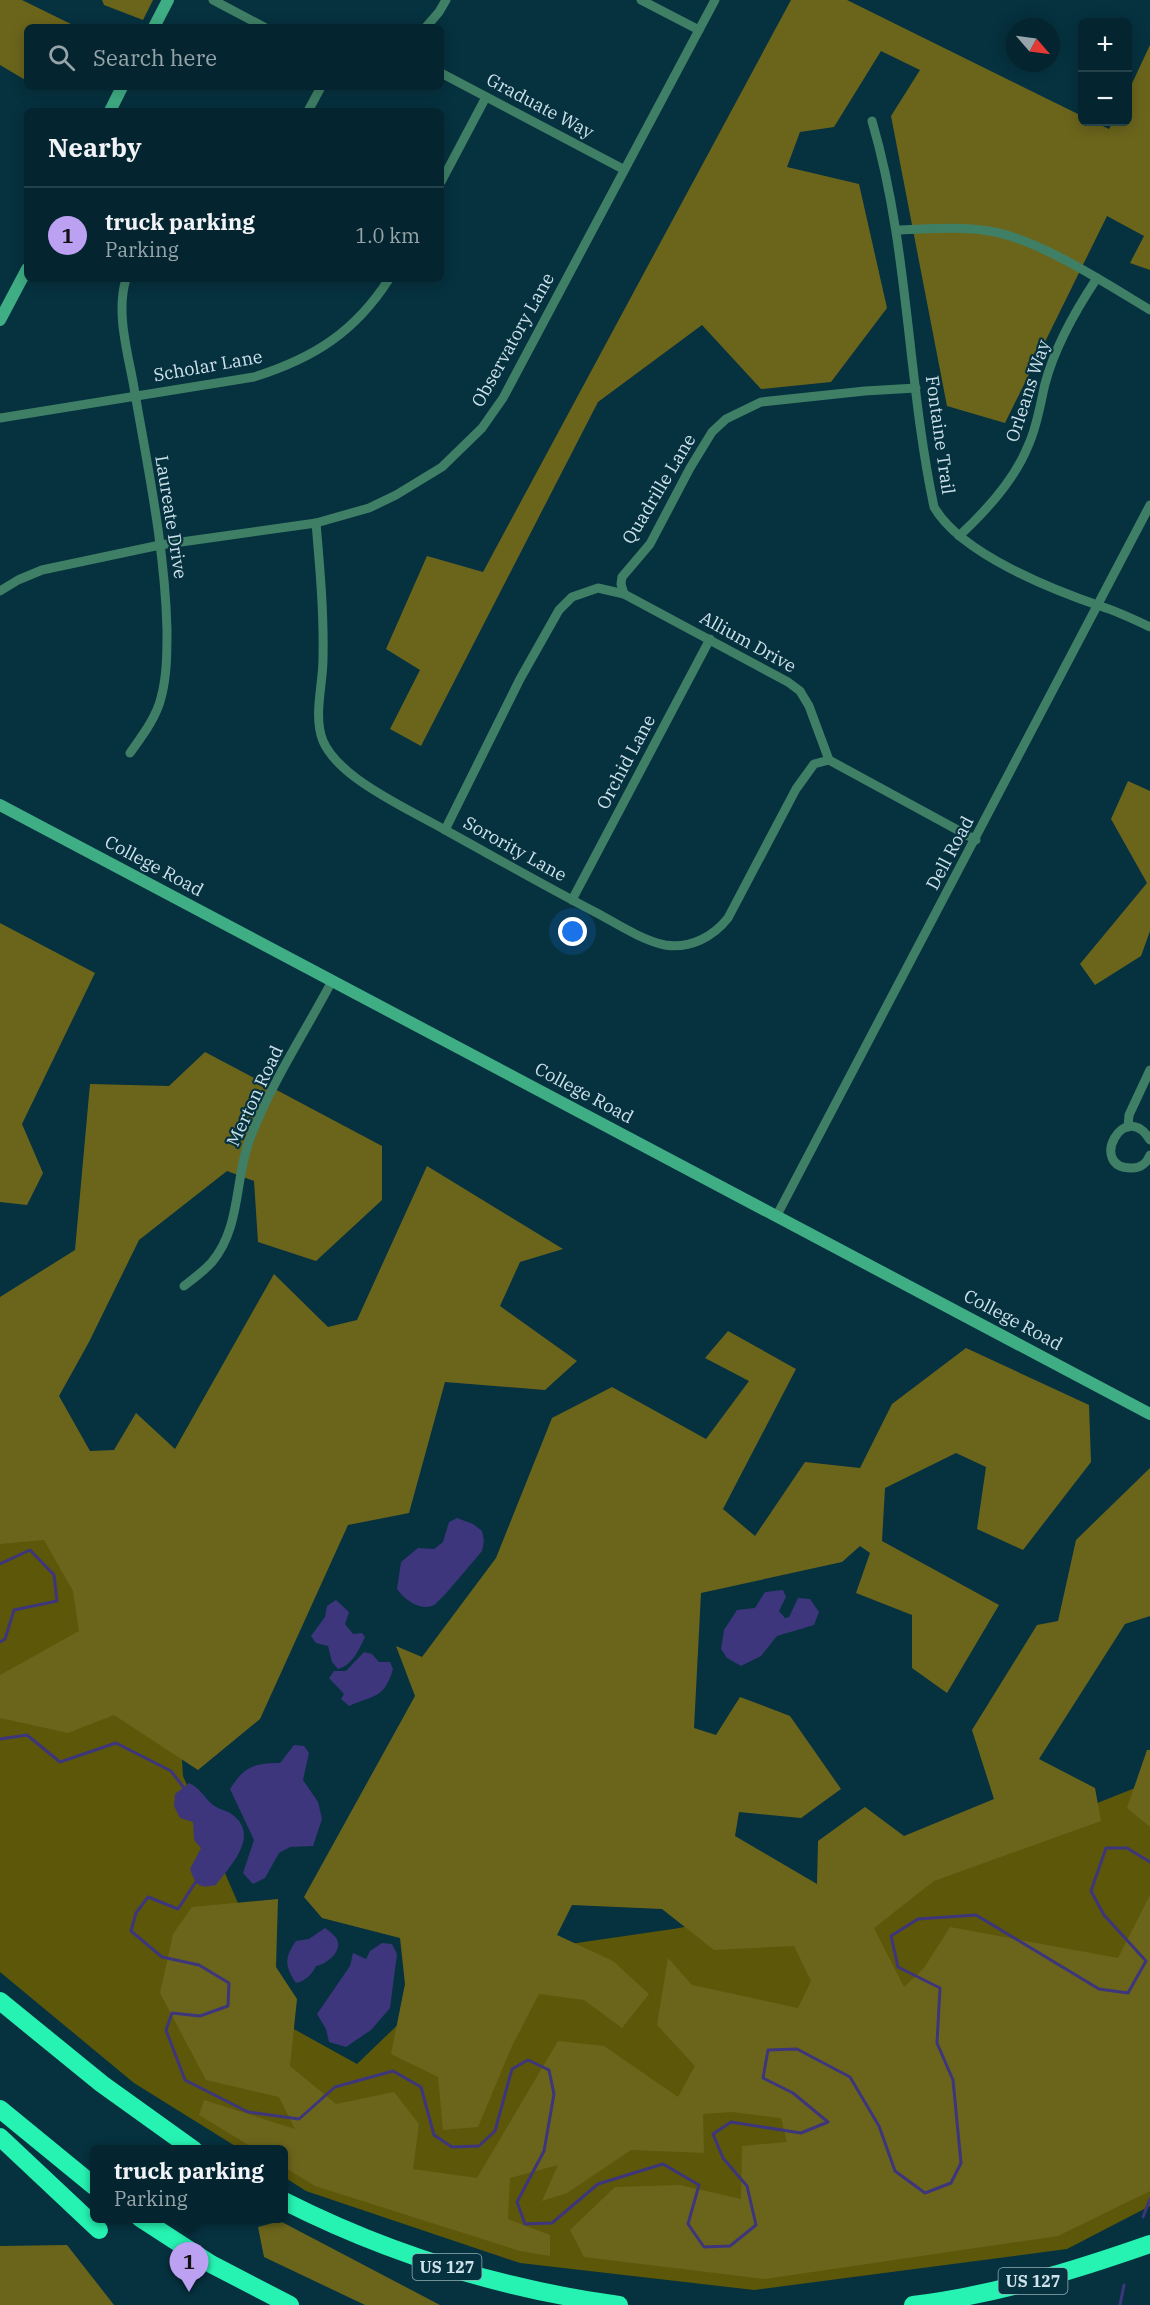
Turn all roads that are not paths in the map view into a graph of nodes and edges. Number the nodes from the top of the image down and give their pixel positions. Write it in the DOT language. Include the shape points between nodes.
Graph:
graph roads {
  1 [pos="168,0"];
  2 [pos="213,0"];
  3 [pos="446,0"];
  4 [pos="641,0"];
  5 [pos="715,0"];
  6 [pos="156,24"];
  7 [pos="258,24"];
  8 [pos="429,24"];
  9 [pos="699,30"];
  10 [pos="444,75"];
  11 [pos="121,90"];
  12 [pos="319,90"];
  13 [pos="486,97"];
  14 [pos="112,108"];
  15 [pos="310,108"];
  16 [pos="872,121"];
  17 [pos="623,169"];
  18 [pos="444,176"];
  19 [pos="897,230"];
  20 [pos="24,275"];
  21 [pos="1097,278"];
  22 [pos="126,282"];
  23 [pos="387,282"];
  24 [pos="1150,309"];
  25 [pos="0,321"];
  26 [pos="916,388"];
  27 [pos="135,395"];
  28 [pos="0,418"];
  29 [pos="1150,505"];
  30 [pos="316,523"];
  31 [pos="958,536"];
  32 [pos="160,545"];
  33 [pos="0,591"];
  34 [pos="624,594"];
  35 [pos="1099,606"];
  36 [pos="1150,627"];
  37 [pos="710,639"];
  38 [pos="130,753"];
  39 [pos="829,760"];
  40 [pos="0,805"];
  41 [pos="445,830"];
  42 [pos="976,840"];
  43 [pos="572,900"];
  44 [pos="332,981"];
  45 [pos="1150,1070"];
  46 [pos="1128,1127"];
  47 [pos="1150,1140"];
  48 [pos="1150,1155"];
  49 [pos="777,1215"];
  50 [pos="184,1286"];
  51 [pos="1150,1414"];
  52 [pos="0,2001"];
  53 [pos="0,2109"];
  54 [pos="0,2137"];
  55 [pos="187,2145"];
  56 [pos="90,2183"];
  57 [pos="288,2202"];
  58 [pos="90,2222"];
  59 [pos="92,2223"];
  60 [pos="148,2223"];
  61 [pos="99,2230"];
  62 [pos="1150,2244"];
  63 [pos="290,2305"];
  64 [pos="619,2305"];
  65 [pos="913,2305"];
  1 -- 6 [label="street"];
  2 -- 7 [label="street"];
  3 -- 8 [label="street"];
  4 -- 9 [label="street"];
  5 -- 9 [label="street, Observatory Lane"];
  9 -- 17 [label="street, Observatory Lane"];
  10 -- 13 [label="street, Graduate Way"];
  11 -- 14 [label="street"];
  12 -- 15 [label="street"];
  13 -- 17 [label="street, Graduate Way"];
  13 -- 18 [label="street"];
  16 -- 19 [label="street, Fontaine Trail"];
  17 -- 30 [label="street, Observatory Lane" via="503,398 482,428 442,466 396,495 369,508"];
  19 -- 21 [label="street" via="952,228 1000,233"];
  19 -- 26 [label="street, Fontaine Trail"];
  20 -- 25 [label="street"];
  21 -- 24 [label="street"];
  21 -- 31 [label="street, Orleans Way" via="1055,354 1021,461 1007,484"];
  22 -- 27 [label="street, Laureate Drive" via="122,306"];
  23 -- 27 [label="street, Scholar Lane" via="376,299 327,345 280,369 254,377"];
  26 -- 31 [label="street, Fontaine Trail" via="934,507"];
  26 -- 34 [label="street, Quadrille Lane" via="761,402 726,419 712,432 690,468 650,544 622,577"];
  27 -- 28 [label="street, Scholar Lane"];
  27 -- 32 [label="street, Laureate Drive"];
  29 -- 35 [label="street, Dell Road"];
  30 -- 32 [label="street, Observatory Lane"];
  30 -- 41 [label="street, Sorority Lane" via="323,607 319,719 323,741 356,778"];
  31 -- 35 [label="street, Fontaine Trail" via="991,559"];
  32 -- 33 [label="street, Observatory Lane" via="42,570"];
  32 -- 38 [label="street, Laureate Drive" via="167,656 162,697"];
  34 -- 37 [label="street, Allium Drive"];
  34 -- 41 [label="street" via="598,588 572,597 560,610 520,679"];
  35 -- 36 [label="street, Fontaine Trail"];
  35 -- 42 [label="street, Dell Road"];
  37 -- 39 [label="street, Allium Drive" via="800,690"];
  37 -- 43 [label="street, Orchid Lane"];
  39 -- 42 [label="street"];
  39 -- 43 [label="street, Sorority Lane" via="814,764 795,789 728,918 717,931 700,941 665,945"];
  40 -- 44 [label="street, College Road"];
  41 -- 43 [label="street, Sorority Lane"];
  42 -- 49 [label="street, Dell Road"];
  44 -- 49 [label="street, College Road"];
  44 -- 50 [label="street, Merton Road" via="252,1133 240,1172 231,1228 222,1248 212,1263"];
  45 -- 46 [label="street"];
  46 -- 47 [label="street" via="1142,1130"];
  46 -- 48 [label="street" via="1112,1139 1113,1158 1130,1168 1143,1165"];
  49 -- 51 [label="street, College Road"];
  52 -- 55 [label="highway" via="102,2084"];
  53 -- 56 [label="highway"];
  54 -- 58 [label="highway"];
  57 -- 64 [label="highway, US 127" via="364,2237 444,2266 535,2290"];
  59 -- 61 [label="highway"];
  60 -- 63 [label="highway" via="211,2264"];
  62 -- 65 [label="highway, US 127" via="1029,2283"];
}
